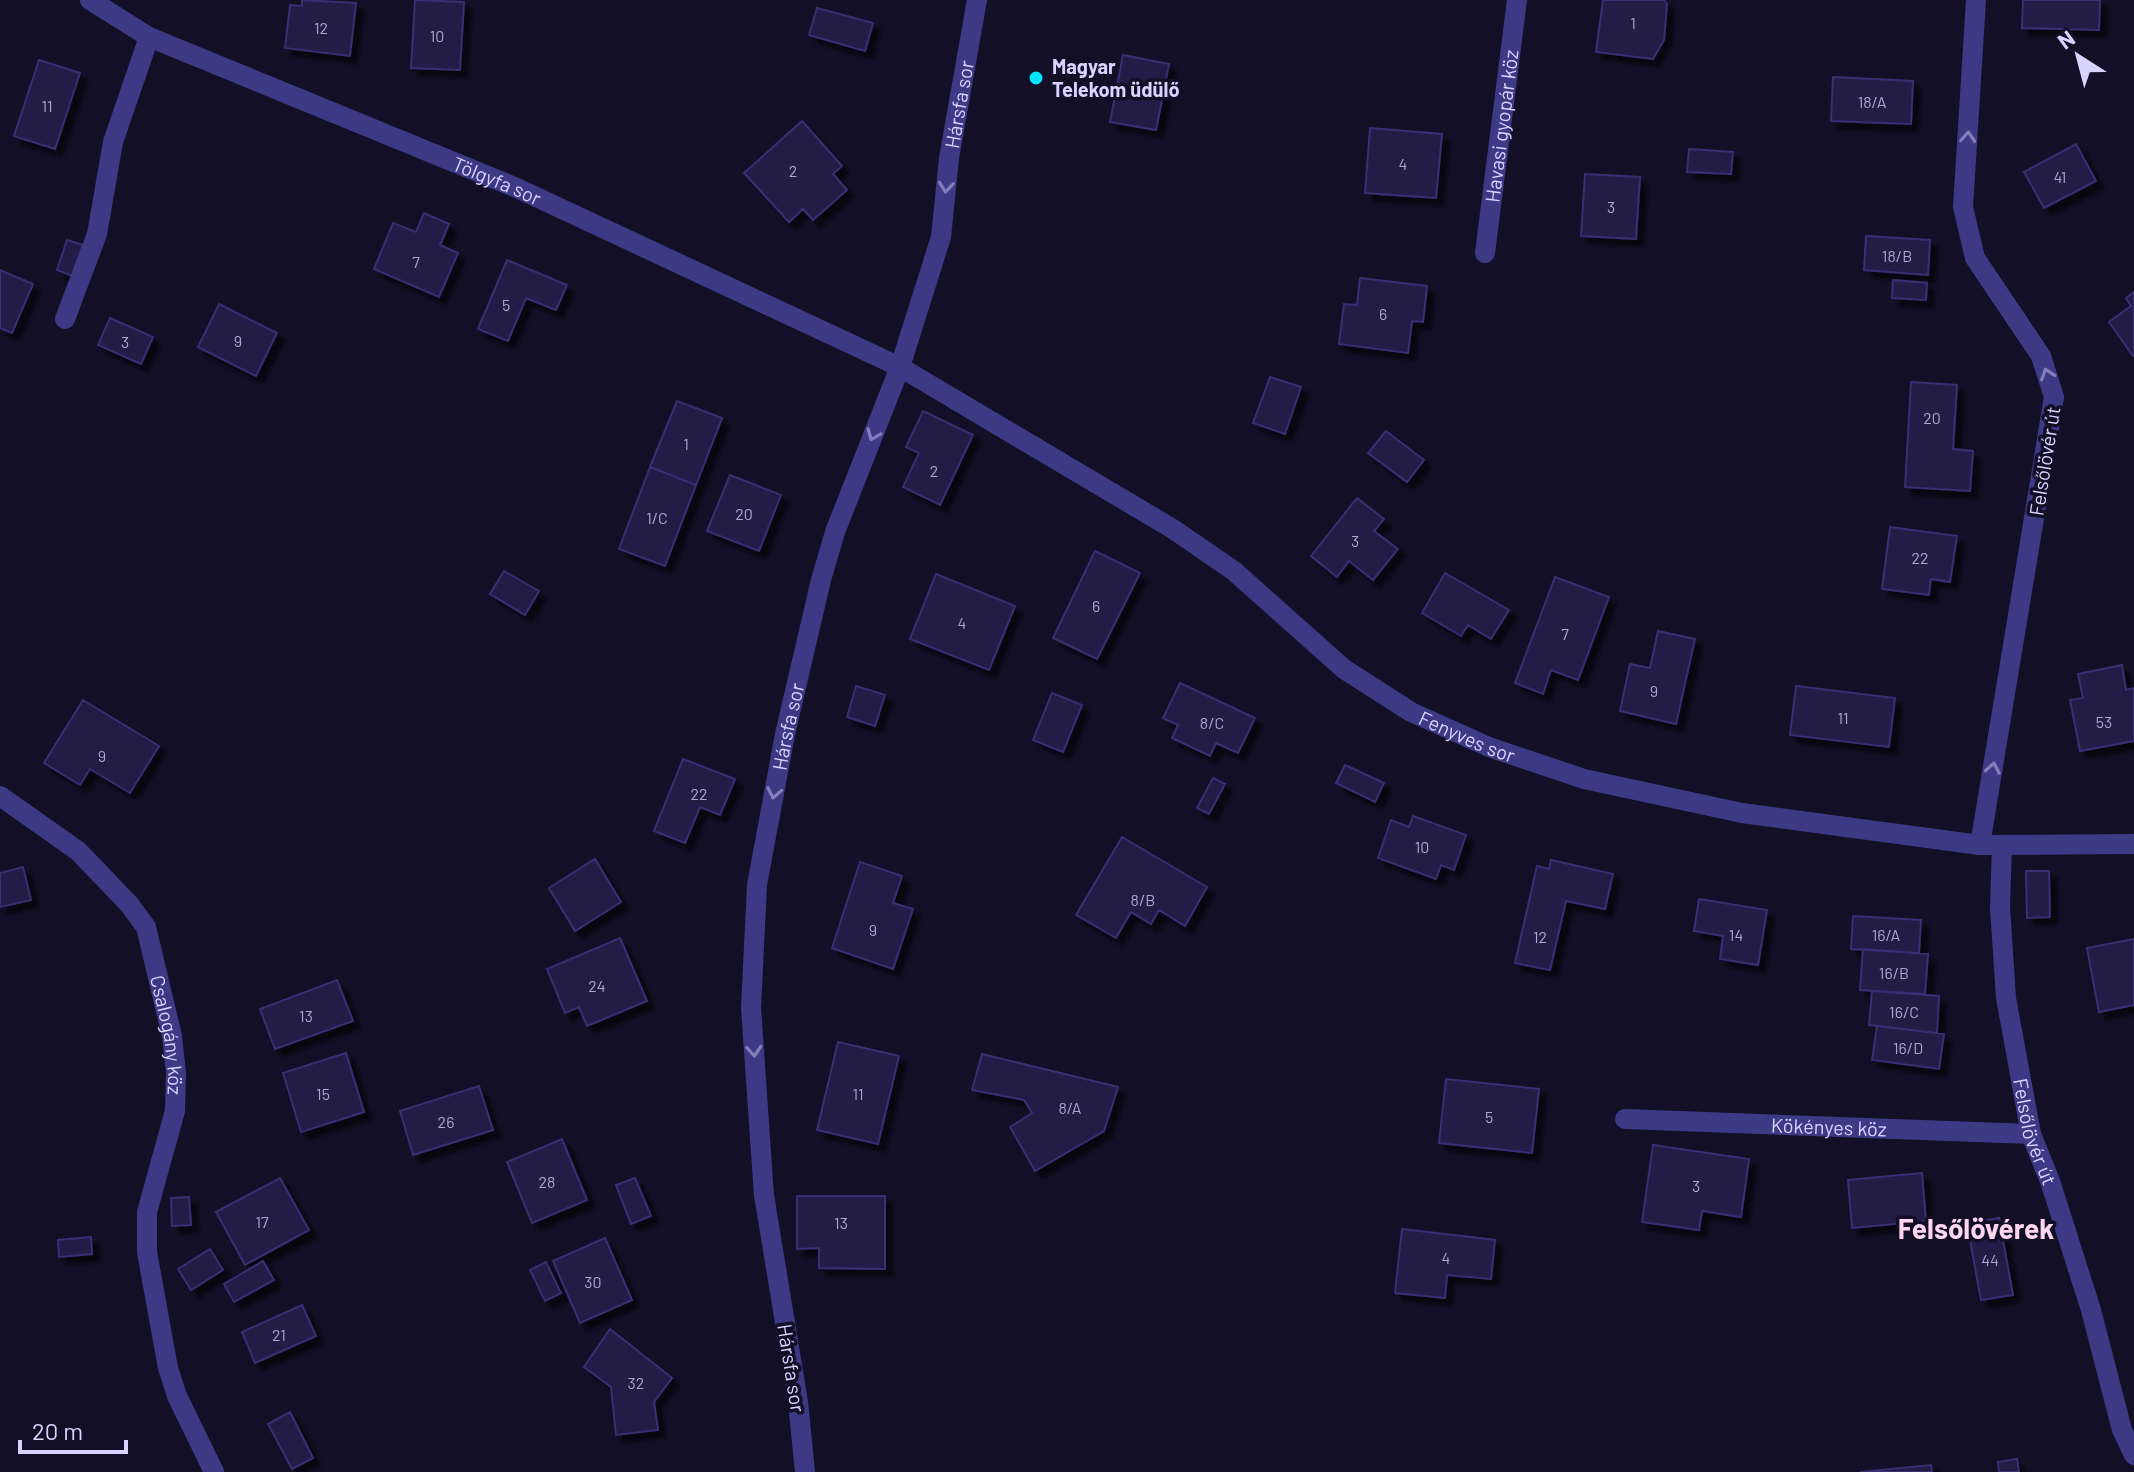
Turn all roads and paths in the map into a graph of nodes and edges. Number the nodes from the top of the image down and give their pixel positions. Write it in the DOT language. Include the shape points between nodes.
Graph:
graph roads {
  1 [pos="90,0"];
  2 [pos="977,0"];
  3 [pos="1517,0"];
  4 [pos="1976,0"];
  5 [pos="149,37"];
  6 [pos="1485,253"];
  7 [pos="65,319"];
  8 [pos="900,367"];
  9 [pos="0,796"];
  10 [pos="2134,844"];
  11 [pos="1980,845"];
  12 [pos="2002,845"];
  13 [pos="1625,1119"];
  14 [pos="2031,1134"];
  15 [pos="2134,1455"];
  16 [pos="214,1472"];
  17 [pos="805,1472"];
  1 -- 5 [label="street, Tölgyfa sor"];
  2 -- 8 [label="street, Hársfa sor, one-way" via="941,237"];
  3 -- 6 [label="street, Havasi gyopár köz"];
  11 -- 4 [label="street, Felsőlövér út, one-way" via="2054,397 2041,356 1975,258 1963,207"];
  5 -- 7 [label="street" via="113,142 97,234"];
  5 -- 8 [label="street, Tölgyfa sor" via="517,188"];
  8 -- 11 [label="street, Fenyves sor" via="1173,529 1234,571 1344,669 1411,712 1489,747 1584,779 1742,813"];
  8 -- 17 [label="street, Hársfa sor, one-way" via="821,580 757,885 751,1008 764,1195"];
  9 -- 16 [label="street, Csalogány köz" via="78,851 146,927 176,1073 175,1111 147,1212 147,1252 168,1368"];
  10 -- 12 [label="street, Fenyves sor"];
  11 -- 12 [label="street, Fenyves sor"];
  12 -- 14 [label="street, Felsőlövér út" via="2006,998"];
  13 -- 14 [label="street, Kökényes köz"];
  14 -- 15 [label="street, Felsőlövér út" via="2059,1207 2122,1430"];
}
